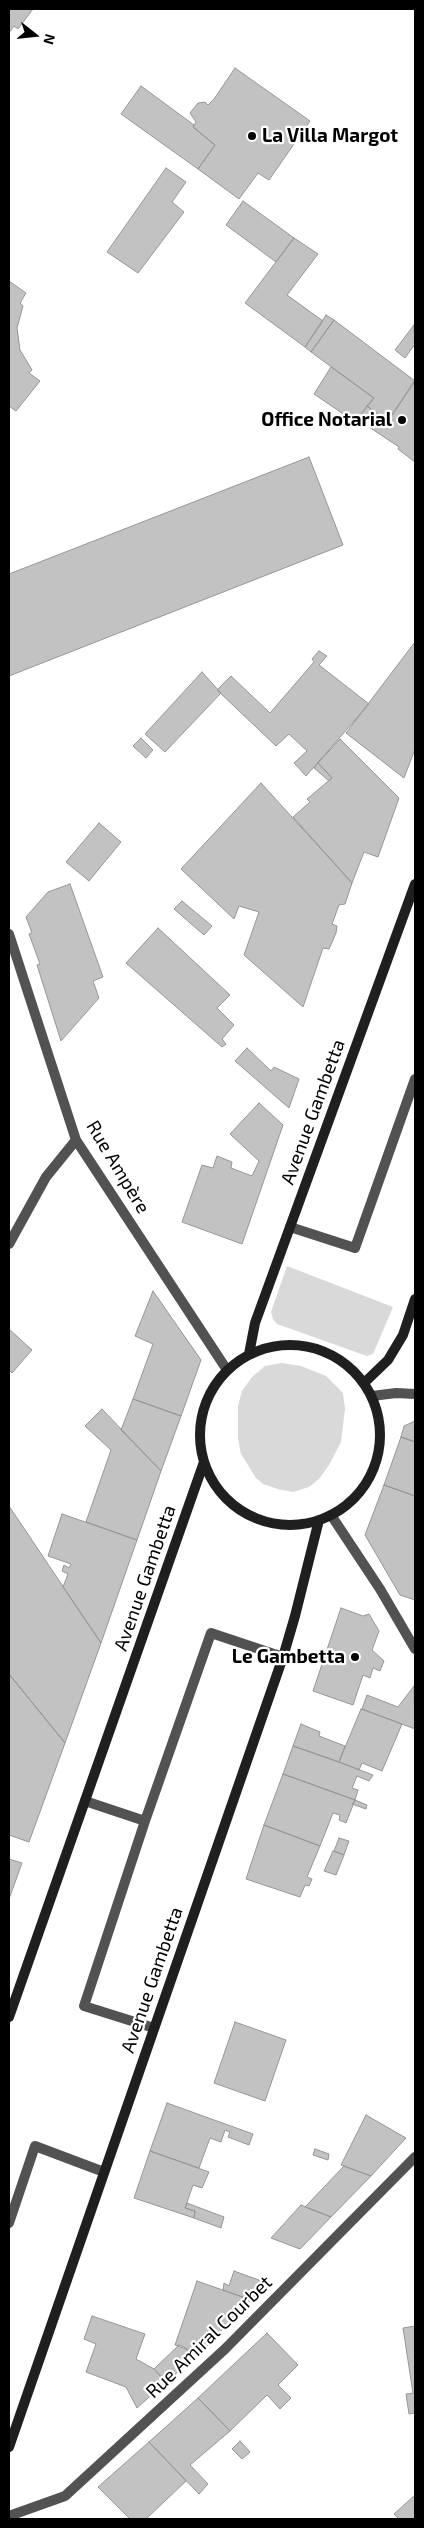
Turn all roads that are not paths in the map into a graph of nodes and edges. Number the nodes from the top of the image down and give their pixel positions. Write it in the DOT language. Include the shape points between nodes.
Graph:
graph roads {
  1 [pos="415,884"];
  2 [pos="9,934"];
  3 [pos="415,1079"];
  4 [pos="76,1140"];
  5 [pos="290,1227"];
  6 [pos="9,1244"];
  7 [pos="415,1299"];
  8 [pos="250,1354"];
  9 [pos="227,1370"];
  10 [pos="364,1383"];
  11 [pos="415,1394"];
  12 [pos="372,1396"];
  13 [pos="204,1462"];
  14 [pos="331,1515"];
  15 [pos="319,1520"];
  16 [pos="415,1649"];
  17 [pos="282,1657"];
  18 [pos="85,1801"];
  19 [pos="145,1821"];
  20 [pos="9,2017"];
  21 [pos="154,2028"];
  22 [pos="415,2157"];
  23 [pos="104,2172"];
  24 [pos="9,2223"];
  25 [pos="9,2447"];
  26 [pos="9,2516"];
  1 -- 5 [label="main road, Avenue Gambetta"];
  2 -- 4 [label="street, Rue Ampère"];
  3 -- 5 [label="street" via="355,1248"];
  4 -- 6 [label="street" via="46,1177"];
  4 -- 9 [label="street, Rue Ampère"];
  5 -- 8 [label="main road, Avenue Gambetta" via="255,1322"];
  7 -- 10 [label="main road" via="403,1335 388,1360"];
  8 -- 9 [label="main road, Avenue Gambetta"];
  8 -- 10 [label="main road, Avenue Gambetta" via="280,1344 312,1347 341,1360"];
  9 -- 13 [label="main road, Avenue Gambetta" via="212,1390 202,1413 200,1438"];
  10 -- 12 [label="main road, Avenue Gambetta"];
  11 -- 12 [label="street" via="396,1392"];
  12 -- 14 [label="main road, Avenue Gambetta" via="380,1422 379,1450 370,1476 353,1499"];
  13 -- 15 [label="main road, Avenue Gambetta" via="217,1488 237,1508 263,1521 291,1526"];
  13 -- 18 [label="main road, Avenue Gambetta"];
  14 -- 15 [label="main road, Avenue Gambetta"];
  14 -- 16 [label="street" via="380,1588"];
  15 -- 17 [label="main road, Avenue Gambetta"];
  17 -- 19 [label="street" via="211,1633"];
  17 -- 21 [label="main road, Avenue Gambetta"];
  18 -- 19 [label="street"];
  18 -- 20 [label="main road, Avenue Gambetta"];
  19 -- 21 [label="street" via="84,2006"];
  21 -- 23 [label="main road, Avenue Gambetta"];
  22 -- 26 [label="street, Rue Amiral Courbet" via="225,2349 65,2496"];
  23 -- 24 [label="street" via="35,2146"];
  23 -- 25 [label="main road, Avenue Gambetta"];
}
